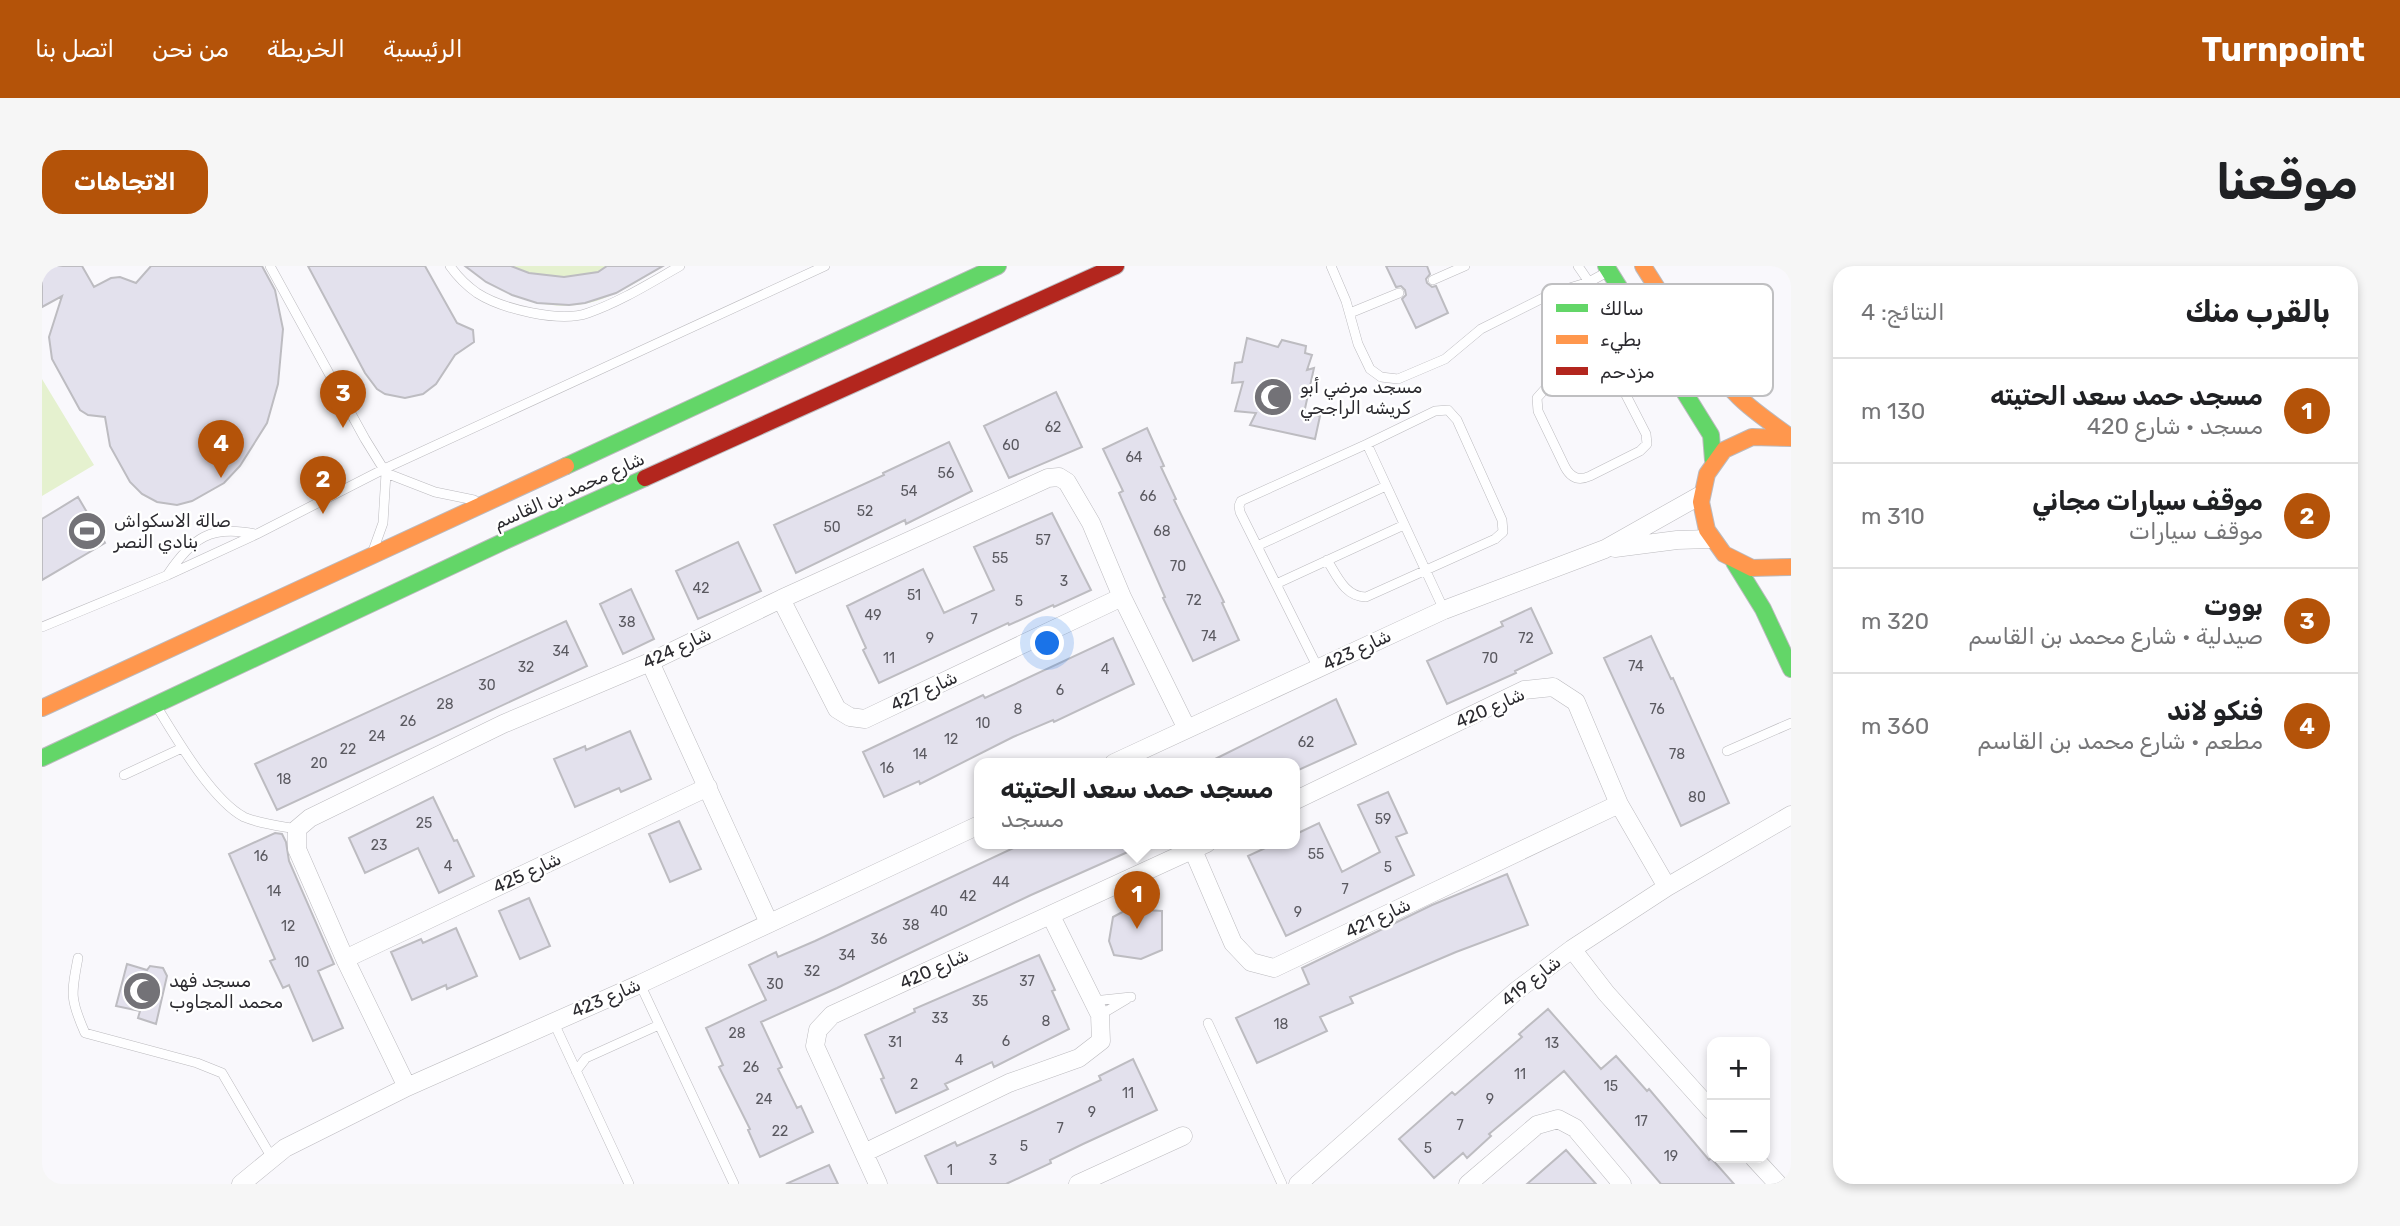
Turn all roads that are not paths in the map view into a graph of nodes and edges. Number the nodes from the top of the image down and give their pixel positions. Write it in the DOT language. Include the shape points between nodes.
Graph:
graph roads {
  1 [pos="270,266"];
  2 [pos="450,266"];
  3 [pos="680,266"];
  4 [pos="825,266"];
  5 [pos="998,266"];
  6 [pos="1116,266"];
  7 [pos="1465,266"];
  8 [pos="1578,266"];
  9 [pos="1643,266"];
  10 [pos="1337,268"];
  11 [pos="1608,269"];
  12 [pos="1433,280"];
  13 [pos="1589,282"];
  14 [pos="1582,284"];
  15 [pos="1617,284"];
  16 [pos="1655,284"];
  17 [pos="1399,293"];
  18 [pos="1542,298"];
  19 [pos="1350,313"];
  20 [pos="1542,392"];
  21 [pos="1626,396"];
  22 [pos="1686,396"];
  23 [pos="1739,396"];
  24 [pos="1791,437"];
  25 [pos="1367,444"];
  26 [pos="1713,460"];
  27 [pos="385,471"];
  28 [pos="1386,486"];
  29 [pos="1699,496"];
  30 [pos="491,502"];
  31 [pos="1404,525"];
  32 [pos="257,534"];
  33 [pos="1710,539"];
  34 [pos="1257,546"];
  35 [pos="1605,549"];
  36 [pos="370,556"];
  37 [pos="1327,560"];
  38 [pos="1734,562"];
  39 [pos="1791,568"];
  40 [pos="1425,571"];
  41 [pos="168,575"];
  42 [pos="1276,584"];
  43 [pos="1122,597"];
  44 [pos="781,599"];
  45 [pos="1444,610"];
  46 [pos="42,627"];
  47 [pos="650,662"];
  48 [pos="1318,668"];
  49 [pos="1791,669"];
  50 [pos="97,684"];
  51 [pos="42,697"];
  52 [pos="156,706"];
  53 [pos="42,708"];
  54 [pos="1791,723"];
  55 [pos="1187,729"];
  56 [pos="78,741"];
  57 [pos="182,748"];
  58 [pos="1727,751"];
  59 [pos="42,758"];
  60 [pos="1125,758"];
  61 [pos="42,772"];
  62 [pos="124,775"];
  63 [pos="708,787"];
  64 [pos="1300,798"];
  65 [pos="1619,804"];
  66 [pos="1791,815"];
  67 [pos="974,827"];
  68 [pos="297,830"];
  69 [pos="1196,849"];
  70 [pos="1201,849"];
  71 [pos="1667,887"];
  72 [pos="1051,916"];
  73 [pos="769,923"];
  74 [pos="1572,949"];
  75 [pos="78,958"];
  76 [pos="345,959"];
  77 [pos="640,984"];
  78 [pos="553,1021"];
  79 [pos="1208,1023"];
  80 [pos="659,1025"];
  81 [pos="576,1071"];
  82 [pos="407,1087"];
  83 [pos="1707,1105"];
  84 [pos="1183,1136"];
  85 [pos="864,1153"];
  86 [pos="272,1158"];
  87 [pos="1759,1163"];
  88 [pos="241,1184"];
  89 [pos="629,1184"];
  90 [pos="734,1184"];
  91 [pos="878,1184"];
  92 [pos="1078,1184"];
  93 [pos="1282,1184"];
  94 [pos="1298,1184"];
  95 [pos="1468,1184"];
  96 [pos="1622,1184"];
  97 [pos="1778,1184"];
  1 -- 27 [label="lane"];
  2 -- 3 [label="lane" via="476,292 494,302 569,317 619,300"];
  4 -- 27 [label="lane"];
  5 -- 30 [label="main road, شارع محمد بن القاسم"];
  6 -- 52 [label="main road, شارع محمد بن القاسم" via="508,540"];
  7 -- 12 [label="lane"];
  8 -- 13 [label="lane"];
  9 -- 16 [label="main road"];
  10 -- 19 [label="lane"];
  11 -- 13 [label="lane"];
  11 -- 15 [label="main road"];
  13 -- 14 [label="lane"];
  17 -- 19 [label="lane"];
  18 -- 19 [label="lane" via="1480,329 1445,359 1398,379 1381,377 1370,369"];
  20 -- 21 [label="lane" via="1536,405 1569,474 1583,479 1644,448 1648,438"];
  22 -- 26 [label="main road" via="1710,435"];
  23 -- 24 [label="main road"];
  24 -- 26 [label="main road" via="1751,435 1730,444"];
  25 -- 28 [label="lane"];
  25 -- 34 [label="lane" via="1241,501 1240,512"];
  25 -- 40 [label="lane" via="1442,409 1457,420 1502,520 1503,532"];
  26 -- 29 [label="main road"];
  27 -- 30 [label="lane" via="435,492"];
  27 -- 32 [label="lane"];
  27 -- 36 [label="lane" via="383,523"];
  28 -- 31 [label="lane"];
  28 -- 34 [label="lane"];
  29 -- 33 [label="main road" via="1701,518"];
  29 -- 35 [label="street, شارع 423"];
  30 -- 36 [label="main road, شارع محمد بن القاسم"];
  31 -- 37 [label="lane"];
  31 -- 40 [label="lane"];
  32 -- 41 [label="lane"];
  32 -- 41 [label="lane" via="226,530 207,535 189,548"];
  33 -- 35 [label="street, شارع 423"];
  33 -- 38 [label="main road"];
  34 -- 42 [label="lane"];
  35 -- 45 [label="street, شارع 423"];
  36 -- 50 [label="main road, شارع محمد بن القاسم"];
  37 -- 40 [label="lane" via="1348,591 1360,597"];
  37 -- 42 [label="lane"];
  38 -- 39 [label="main road" via="1752,570"];
  38 -- 49 [label="main road"];
  40 -- 45 [label="lane"];
  41 -- 46 [label="lane"];
  42 -- 48 [label="lane"];
  43 -- 44 [label="street, شارع 427" via="865,719 837,709"];
  43 -- 44 [label="street, شارع 424" via="1091,523 1067,482 1059,477 1048,478"];
  43 -- 55 [label="street, شارع 424"];
  44 -- 47 [label="street, شارع 424"];
  45 -- 48 [label="street, شارع 423"];
  47 -- 63 [label="street"];
  47 -- 68 [label="street, شارع 424" via="503,724 310,818"];
  48 -- 55 [label="street, شارع 423"];
  50 -- 51 [label="main road"];
  50 -- 53 [label="main road, شارع محمد بن القاسم"];
  52 -- 56 [label="main road, شارع محمد بن القاسم"];
  52 -- 57 [label="lane"];
  54 -- 58 [label="lane"];
  55 -- 60 [label="street, شارع 423"];
  56 -- 59 [label="main road, شارع محمد بن القاسم"];
  56 -- 61 [label="main road"];
  57 -- 62 [label="lane"];
  57 -- 68 [label="lane" via="233,809 246,817"];
  63 -- 73 [label="street"];
  63 -- 76 [label="street, شارع 425"];
  64 -- 65 [label="street, شارع 420" via="1524,690 1553,687 1576,702"];
  65 -- 70 [label="street, شارع 421" via="1274,968 1251,962 1233,943"];
  65 -- 71 [label="street, شارع 420"];
  66 -- 71 [label="street, شارع 419"];
  67 -- 73 [label="street, شارع 423"];
  68 -- 76 [label="street" via="297,849"];
  69 -- 72 [label="street, شارع 420"];
  71 -- 74 [label="street, شارع 419"];
  72 -- 85 [label="street, شارع 420" via="832,1015 818,1030 815,1046"];
  72 -- 85 [label="street" via="1096,1008 1101,1041 1079,1058 1009,1083"];
  73 -- 77 [label="street, شارع 423"];
  74 -- 83 [label="street"];
  74 -- 94 [label="street, شارع 419" via="1516,991"];
  75 -- 86 [label="lane" via="71,993 85,1033 222,1073"];
  76 -- 82 [label="street"];
  77 -- 78 [label="street, شارع 423"];
  77 -- 80 [label="lane"];
  78 -- 81 [label="lane"];
  78 -- 82 [label="street, شارع 423"];
  79 -- 93 [label="lane"];
  80 -- 81 [label="lane" via="586,1058"];
  80 -- 90 [label="lane"];
  81 -- 89 [label="lane"];
  82 -- 86 [label="street, شارع 423"];
  84 -- 92 [label="street"];
  85 -- 91 [label="street, شارع 420"];
  86 -- 88 [label="street, شارع 423"];
  87 -- 97 [label="street"];
  95 -- 96 [label="street" via="1537,1125 1558,1119 1575,1128"];
}
